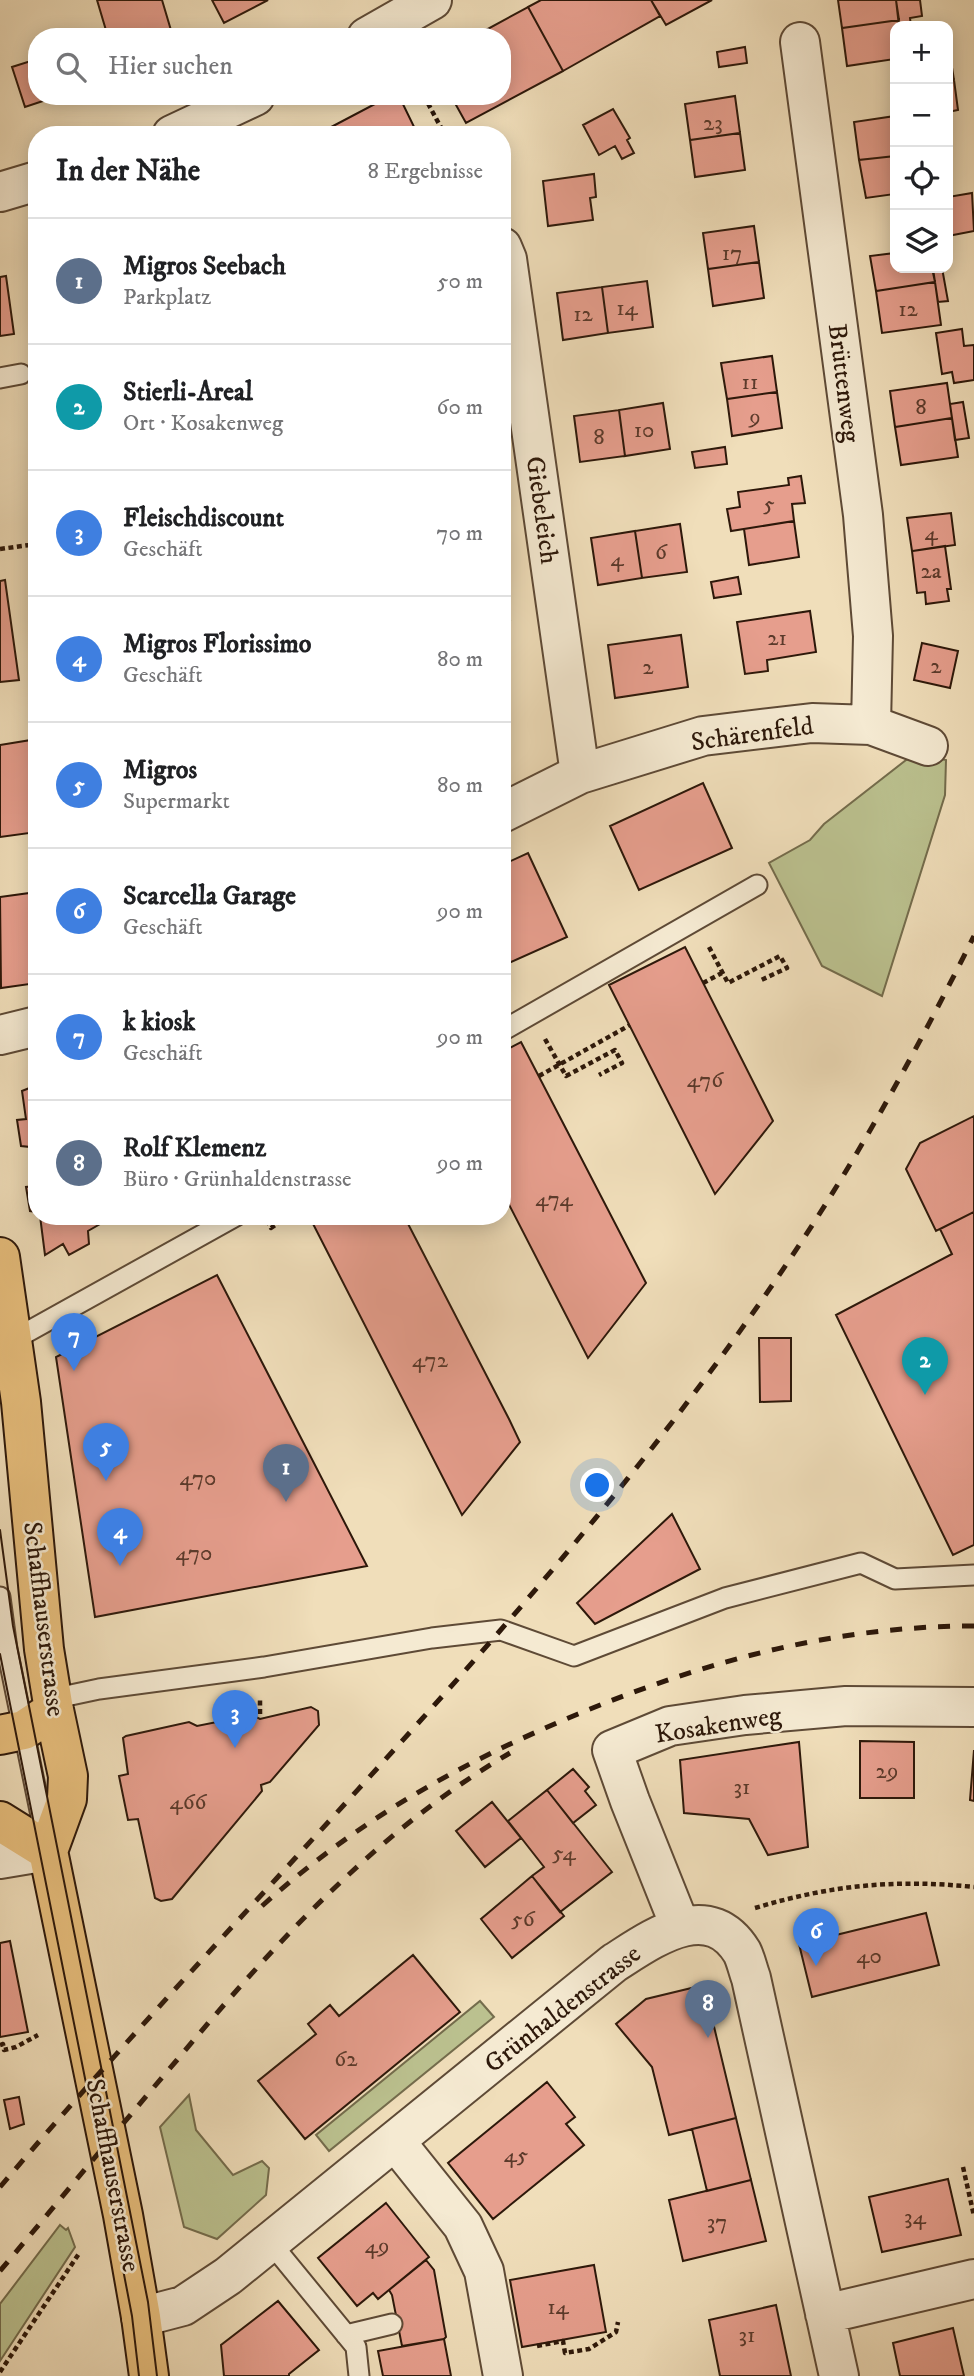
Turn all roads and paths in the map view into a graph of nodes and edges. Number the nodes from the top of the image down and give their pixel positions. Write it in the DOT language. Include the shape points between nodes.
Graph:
graph roads {
  1 [pos="432,0"];
  2 [pos="383,28"];
  3 [pos="800,42"];
  4 [pos="236,105"];
  5 [pos="429,105"];
  6 [pos="191,126"];
  7 [pos="440,126"];
  8 [pos="28,184"];
  9 [pos="0,192"];
  10 [pos="511,287"];
  11 [pos="20,374"];
  12 [pos="0,378"];
  13 [pos="28,545"];
  14 [pos="0,549"];
  15 [pos="871,725"];
  16 [pos="928,746"];
  17 [pos="580,774"];
  18 [pos="511,808"];
  19 [pos="757,885"];
  20 [pos="695,921"];
  21 [pos="722,972"];
  22 [pos="759,981"];
  23 [pos="703,983"];
  24 [pos="531,1014"];
  25 [pos="629,1025"];
  26 [pos="511,1026"];
  27 [pos="28,1029"];
  28 [pos="0,1035"];
  29 [pos="559,1065"];
  30 [pos="598,1075"];
  31 [pos="539,1076"];
  32 [pos="220,1225"];
  33 [pos="0,1257"];
  34 [pos="13,1340"];
  35 [pos="15,1508"];
  36 [pos="974,1575"];
  37 [pos="0,1597"];
  38 [pos="974,1707"];
  39 [pos="33,1718"];
  40 [pos="0,1821"];
  41 [pos="48,1851"];
  42 [pos="0,1859"];
  43 [pos="974,1887"];
  44 [pos="745,1911"];
  45 [pos="680,1926"];
  46 [pos="38,2035"];
  47 [pos="0,2045"];
  48 [pos="395,2141"];
  49 [pos="963,2167"];
  50 [pos="974,2216"];
  51 [pos="270,2242"];
  52 [pos="80,2252"];
  53 [pos="974,2279"];
  54 [pos="824,2314"];
  55 [pos="142,2318"];
  56 [pos="618,2322"];
  57 [pos="392,2324"];
  58 [pos="346,2335"];
  59 [pos="534,2347"];
  60 [pos="0,2372"];
  61 [pos="149,2376"];
  62 [pos="359,2376"];
  63 [pos="503,2376"];
  64 [pos="839,2376"];
  1 -- 2 [label="street"];
  3 -- 15 [label="street, Brüttenweg" via="863,515 873,636"];
  4 -- 6 [label="street"];
  5 -- 7 [label="path"];
  8 -- 9 [label="street"];
  10 -- 17 [label="street, Giebeleich"];
  11 -- 12 [label="lane"];
  13 -- 14 [label="path"];
  15 -- 16 [label="street, Schärenfeld"];
  15 -- 17 [label="street, Schärenfeld" via="812,723 703,736"];
  17 -- 18 [label="street, Schärenfeld"];
  19 -- 20 [label="lane"];
  20 -- 21 [label="path"];
  20 -- 24 [label="lane"];
  21 -- 22 [label="path" via="728,983 780,956 787,968"];
  21 -- 23 [label="path"];
  24 -- 26 [label="lane"];
  24 -- 29 [label="path"];
  25 -- 29 [label="path"];
  27 -- 28 [label="street"];
  29 -- 30 [label="path" via="566,1076 615,1050 622,1063"];
  29 -- 31 [label="path"];
  32 -- 34 [label="lane"];
  33 -- 34 [label="main road, Schaffhauserstrasse"];
  34 -- 35 [label="main road, Schaffhauserstrasse"];
  35 -- 39 [label="main road, Schaffhauserstrasse" via="44,1649"];
  36 -- 39 [label="lane" via="895,1579 860,1563 725,1598 575,1656 500,1630 99,1689"];
  37 -- 39 [label="lane, Schaffhauserstrasse" via="7,1648"];
  38 -- 45 [label="street, Kosakenweg" via="846,1706 744,1715 670,1726 612,1750"];
  39 -- 41 [label="main road, Schaffhauserstrasse" via="68,1784 68,1799"];
  40 -- 41 [label="main road"];
  41 -- 42 [label="street"];
  41 -- 55 [label="main road, Schaffhauserstrasse"];
  43 -- 44 [label="path" via="923,1882 851,1886"];
  45 -- 48 [label="street, Grünhaldenstrasse" via="614,1963"];
  45 -- 54 [label="street, Grünhaldenstrasse" via="704,1925 726,1935 741,1952 751,1978"];
  46 -- 47 [label="path" via="16,2047 4,2050"];
  48 -- 51 [label="street, Grünhaldenstrasse"];
  48 -- 63 [label="street" via="469,2237 484,2272"];
  49 -- 50 [label="path"];
  51 -- 55 [label="street, Grünhaldenstrasse" via="183,2306"];
  51 -- 58 [label="lane"];
  52 -- 60 [label="path"];
  53 -- 54 [label="street"];
  54 -- 64 [label="street, Grünhaldenstrasse"];
  55 -- 61 [label="main road, Schaffhauserstrasse"];
  56 -- 59 [label="path" via="616,2332 589,2349 565,2353 563,2341"];
  57 -- 58 [label="lane"];
  58 -- 62 [label="lane" via="356,2347"];
}
